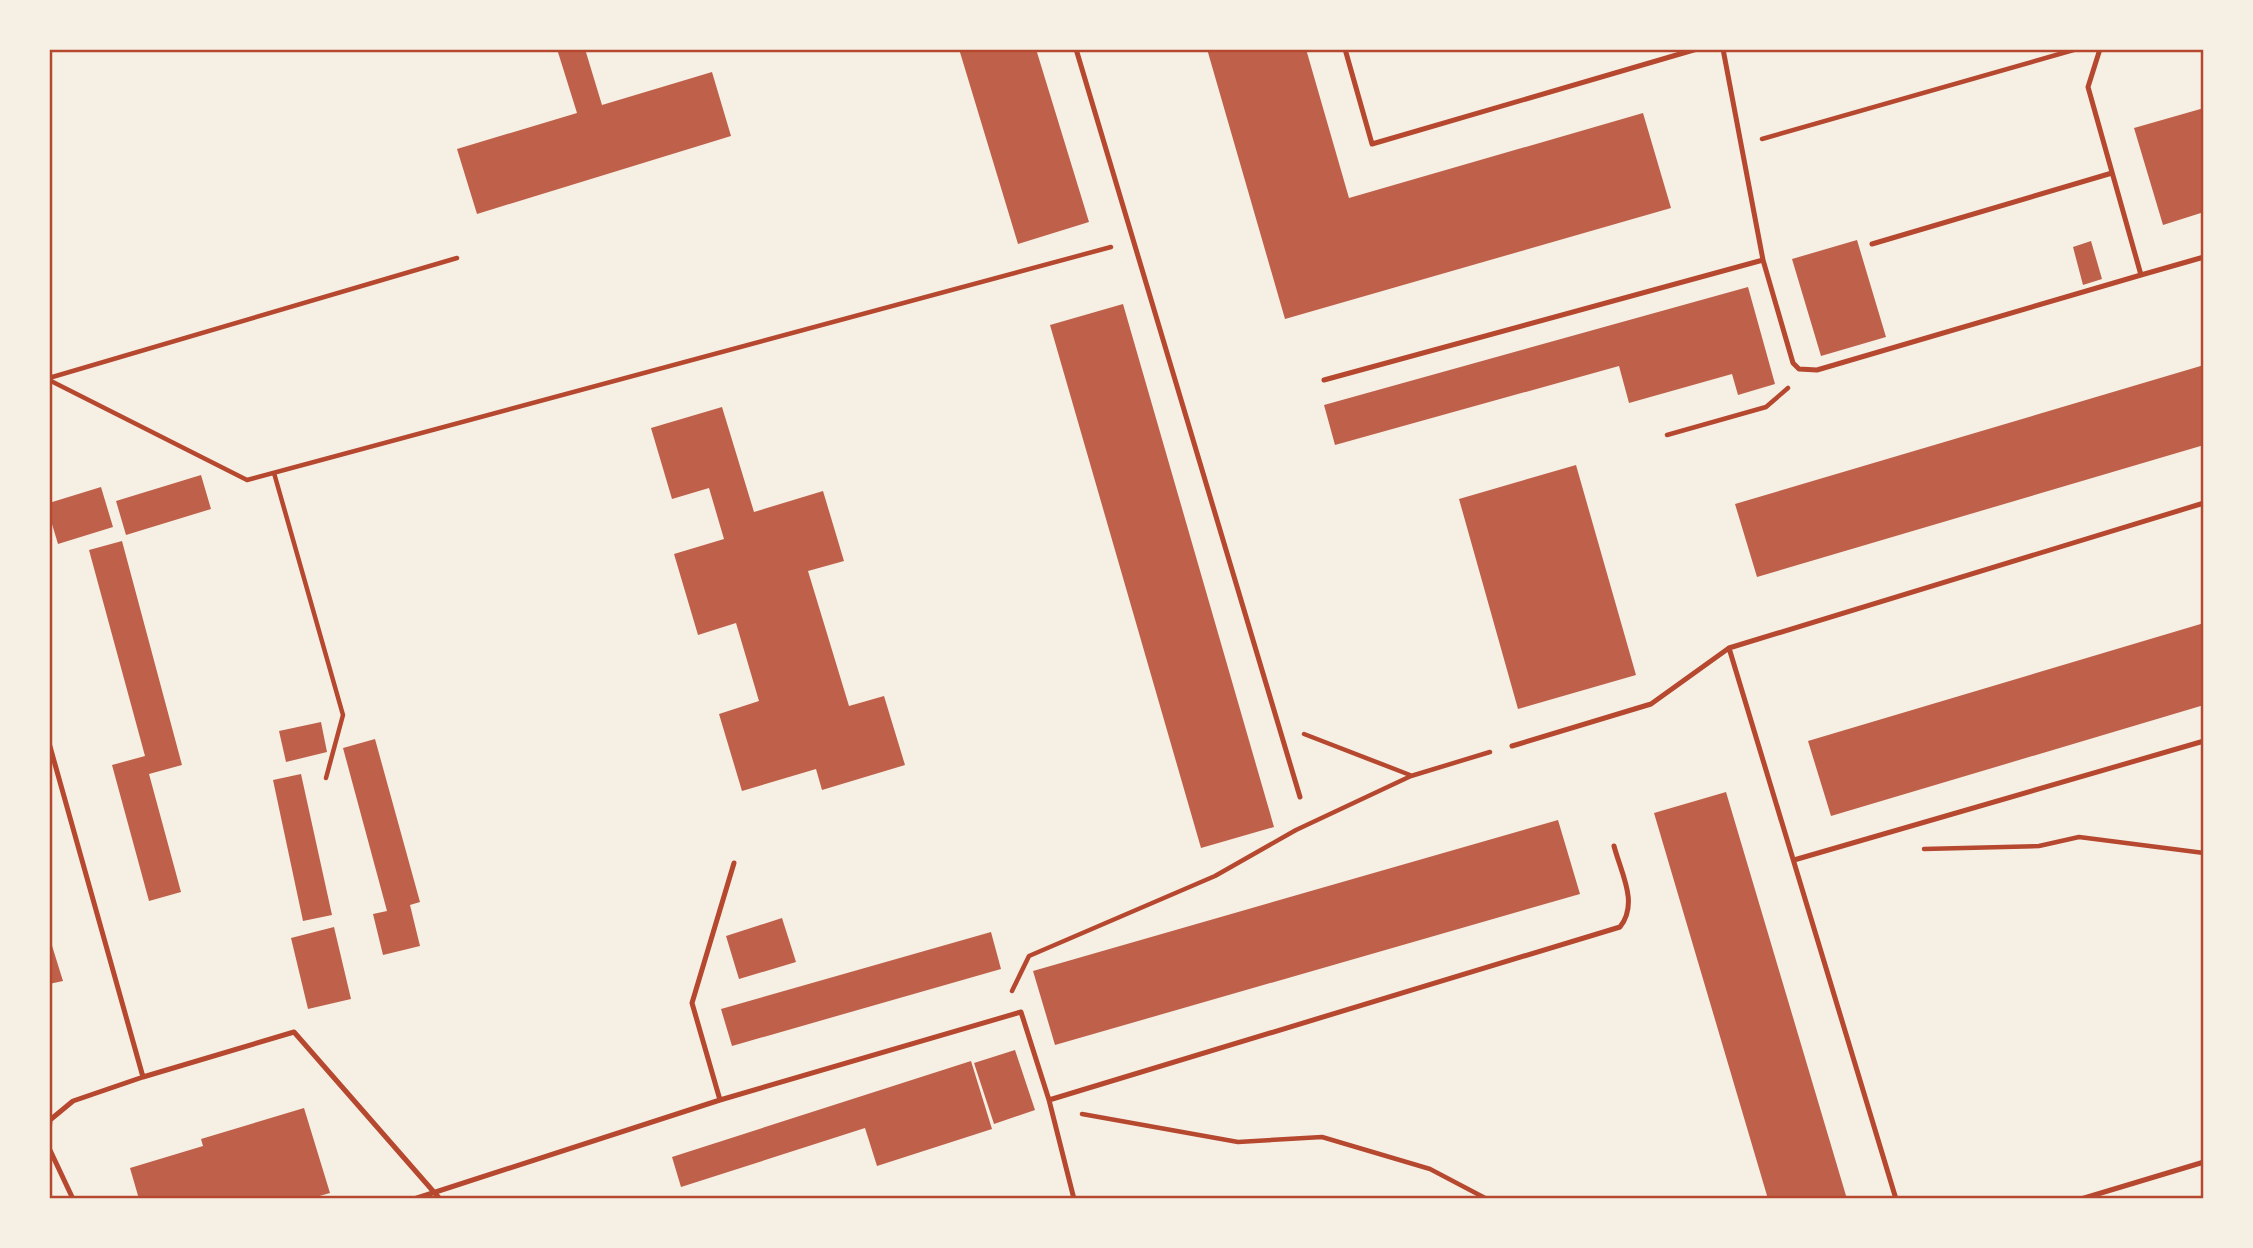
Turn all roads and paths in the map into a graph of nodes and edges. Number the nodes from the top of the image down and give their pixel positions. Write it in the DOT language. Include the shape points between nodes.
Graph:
graph roads {
  1 [pos="1076,49"];
  2 [pos="1345,49"];
  3 [pos="1697,49"];
  4 [pos="1723,49"];
  5 [pos="2078,49"];
  6 [pos="2100,49"];
  7 [pos="1741,145"];
  8 [pos="2112,173"];
  9 [pos="1135,240"];
  10 [pos="1872,244"];
  11 [pos="2204,257"];
  12 [pos="457,258"];
  13 [pos="1763,260"];
  14 [pos="2141,275"];
  15 [pos="1807,372"];
  16 [pos="49,379"];
  17 [pos="1324,380"];
  18 [pos="1667,435"];
  19 [pos="274,473"];
  20 [pos="2204,503"];
  21 [pos="1730,649"];
  22 [pos="1279,724"];
  23 [pos="2204,741"];
  24 [pos="49,743"];
  25 [pos="1512,746"];
  26 [pos="1411,776"];
  27 [pos="326,778"];
  28 [pos="1300,797"];
  29 [pos="1900,829"];
  30 [pos="1614,846"];
  31 [pos="2204,853"];
  32 [pos="1794,860"];
  33 [pos="734,863"];
  34 [pos="997,1020"];
  35 [pos="143,1077"];
  36 [pos="720,1100"];
  37 [pos="1049,1100"];
  38 [pos="49,1132"];
  39 [pos="49,1148"];
  40 [pos="2204,1162"];
  41 [pos="432,1192"];
  42 [pos="72,1199"];
  43 [pos="414,1199"];
  44 [pos="440,1199"];
  45 [pos="1074,1199"];
  46 [pos="1487,1199"];
  47 [pos="1896,1199"];
  48 [pos="2081,1199"];
  1 -- 9 [label="lane"];
  2 -- 3 [label="lane" via="1372,144"];
  4 -- 7 [label="lane"];
  5 -- 7 [label="path"];
  6 -- 8 [label="lane" via="2088,87"];
  7 -- 13 [label="lane"];
  8 -- 10 [label="lane"];
  8 -- 14 [label="lane"];
  9 -- 19 [label="path"];
  9 -- 22 [label="lane"];
  11 -- 14 [label="lane"];
  12 -- 16 [label="path"];
  13 -- 15 [label="lane" via="1793,363"];
  13 -- 17 [label="lane"];
  14 -- 15 [label="lane"];
  15 -- 18 [label="path" via="1766,407"];
  16 -- 19 [label="path" via="247,480"];
  19 -- 27 [label="path" via="343,715"];
  20 -- 21 [label="lane"];
  21 -- 25 [label="lane" via="1651,704"];
  21 -- 32 [label="lane"];
  22 -- 26 [label="path"];
  22 -- 28 [label="lane"];
  23 -- 29 [label="lane"];
  24 -- 35 [label="lane"];
  25 -- 26 [label="path"];
  26 -- 34 [label="path" via="1214,876 1029,956"];
  29 -- 31 [label="path" via="1923,849 2039,846 2079,837"];
  29 -- 32 [label="lane"];
  30 -- 37 [label="lane" via="1630,904 1620,927"];
  32 -- 47 [label="lane"];
  33 -- 36 [label="lane" via="692,1003"];
  34 -- 36 [label="lane"];
  34 -- 37 [label="lane" via="1021,1012"];
  35 -- 38 [label="lane" via="73,1101 50,1120"];
  35 -- 41 [label="lane" via="293,1032"];
  36 -- 41 [label="lane"];
  37 -- 45 [label="lane"];
  37 -- 46 [label="path" via="1087,1116 1238,1142 1322,1138 1430,1169"];
  39 -- 42 [label="lane"];
  40 -- 48 [label="lane"];
  41 -- 43 [label="lane"];
  41 -- 44 [label="lane"];
}
